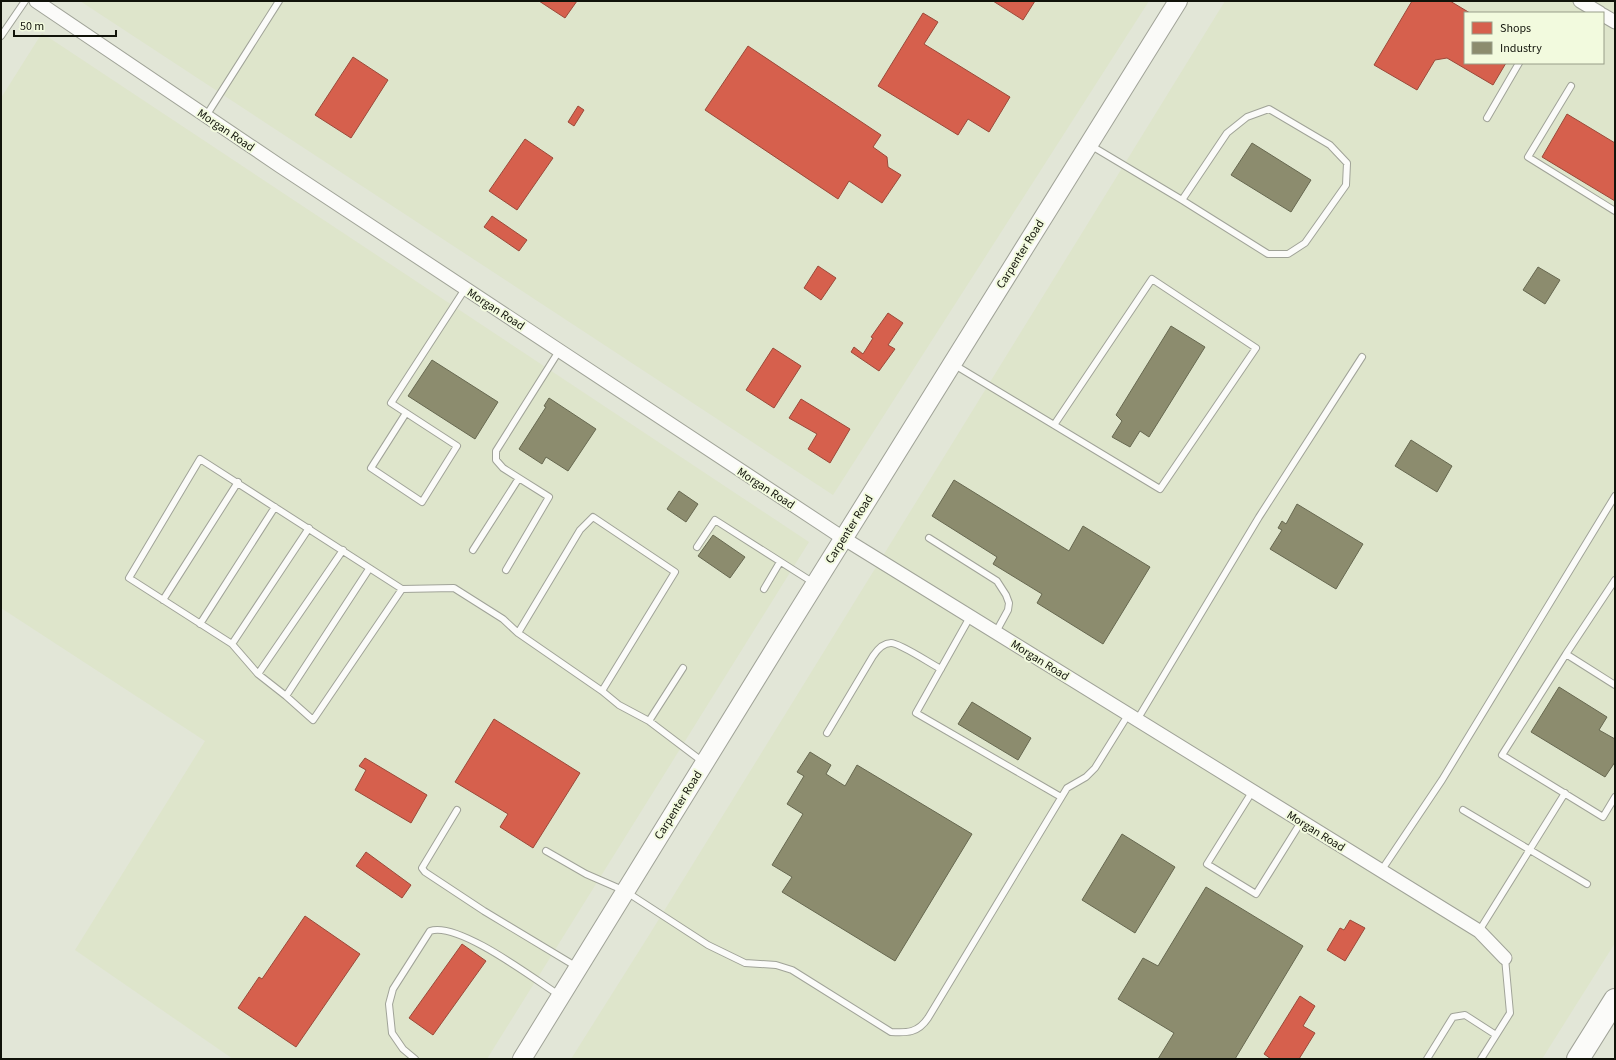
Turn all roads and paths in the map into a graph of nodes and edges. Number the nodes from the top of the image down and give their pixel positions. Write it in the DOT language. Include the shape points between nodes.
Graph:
graph roads {
  1 [pos="25,1"];
  2 [pos="36,1"];
  3 [pos="279,1"];
  4 [pos="1178,1"];
  5 [pos="1580,1"];
  6 [pos="1598,12"];
  7 [pos="1604,16"];
  8 [pos="1615,22"];
  9 [pos="1,36"];
  10 [pos="1518,64"];
  11 [pos="1571,86"];
  12 [pos="206,116"];
  13 [pos="1487,118"];
  14 [pos="1088,145"];
  15 [pos="1182,200"];
  16 [pos="1615,211"];
  17 [pos="465,289"];
  18 [pos="559,351"];
  19 [pos="1362,357"];
  20 [pos="952,364"];
  21 [pos="406,413"];
  22 [pos="1054,425"];
  23 [pos="519,478"];
  24 [pos="238,482"];
  25 [pos="1615,496"];
  26 [pos="275,507"];
  27 [pos="309,528"];
  28 [pos="843,538"];
  29 [pos="929,538"];
  30 [pos="697,547"];
  31 [pos="343,550"];
  32 [pos="473,550"];
  33 [pos="780,562"];
  34 [pos="369,569"];
  35 [pos="506,570"];
  36 [pos="1615,580"];
  37 [pos="815,584"];
  38 [pos="402,589"];
  39 [pos="764,589"];
  40 [pos="164,600"];
  41 [pos="970,617"];
  42 [pos="200,624"];
  43 [pos="996,632"];
  44 [pos="518,633"];
  45 [pos="232,644"];
  46 [pos="1566,654"];
  47 [pos="683,668"];
  48 [pos="941,670"];
  49 [pos="258,674"];
  50 [pos="1615,685"];
  51 [pos="602,691"];
  52 [pos="286,696"];
  53 [pos="1132,717"];
  54 [pos="649,721"];
  55 [pos="827,733"];
  56 [pos="704,763"];
  57 [pos="1252,792"];
  58 [pos="1565,793"];
  59 [pos="1061,797"];
  60 [pos="1615,798"];
  61 [pos="457,810"];
  62 [pos="1463,810"];
  63 [pos="1301,822"];
  64 [pos="1530,850"];
  65 [pos="546,851"];
  66 [pos="1381,871"];
  67 [pos="1587,884"];
  68 [pos="625,892"];
  69 [pos="1479,931"];
  70 [pos="1505,958"];
  71 [pos="578,968"];
  72 [pos="561,996"];
  73 [pos="1615,1000"];
  74 [pos="1496,1035"];
  75 [pos="415,1059"];
  76 [pos="522,1059"];
  77 [pos="1427,1059"];
  78 [pos="1481,1059"];
  79 [pos="1578,1059"];
  1 -- 9 [label="lane"];
  2 -- 12 [label="street, Morgan Road"];
  3 -- 12 [label="lane"];
  4 -- 14 [label="main road, Carpenter Road"];
  5 -- 6 [label="street"];
  7 -- 8 [label="street"];
  10 -- 13 [label="lane"];
  11 -- 16 [label="lane" via="1528,157"];
  12 -- 17 [label="street, Morgan Road"];
  14 -- 15 [label="lane"];
  14 -- 20 [label="main road, Carpenter Road"];
  15 -- 15 [label="lane" via="1268,254 1288,254 1306,243 1346,185 1347,163 1330,145 1269,109 1247,117 1227,133"];
  17 -- 18 [label="street, Morgan Road"];
  17 -- 21 [label="lane" via="391,403"];
  18 -- 23 [label="lane" via="496,451 496,460"];
  18 -- 28 [label="street, Morgan Road"];
  19 -- 53 [label="lane"];
  20 -- 22 [label="lane"];
  20 -- 28 [label="main road, Carpenter Road"];
  21 -- 21 [label="lane" via="457,446 422,502 371,468"];
  22 -- 22 [label="lane" via="1160,489 1256,348 1152,279"];
  23 -- 32 [label="lane"];
  23 -- 35 [label="lane" via="549,497"];
  24 -- 26 [label="lane"];
  24 -- 40 [label="lane"];
  24 -- 40 [label="lane" via="200,459 129,578"];
  25 -- 66 [label="lane" via="1442,780"];
  26 -- 27 [label="lane"];
  26 -- 42 [label="lane"];
  27 -- 31 [label="lane"];
  27 -- 45 [label="lane"];
  28 -- 37 [label="main road, Carpenter Road"];
  28 -- 41 [label="street, Morgan Road"];
  29 -- 43 [label="lane" via="997,581 1009,603"];
  30 -- 33 [label="lane" via="715,520"];
  31 -- 34 [label="lane"];
  31 -- 49 [label="lane"];
  33 -- 37 [label="lane"];
  33 -- 39 [label="lane"];
  34 -- 38 [label="lane"];
  34 -- 52 [label="lane"];
  36 -- 46 [label="lane"];
  37 -- 56 [label="main road, Carpenter Road"];
  38 -- 44 [label="lane" via="454,588 503,619"];
  38 -- 52 [label="lane" via="313,720"];
  40 -- 42 [label="lane"];
  41 -- 43 [label="street, Morgan Road"];
  41 -- 48 [label="lane"];
  42 -- 45 [label="lane"];
  43 -- 53 [label="street, Morgan Road"];
  44 -- 51 [label="lane"];
  44 -- 51 [label="lane" via="580,530 593,518 675,572"];
  45 -- 49 [label="lane"];
  46 -- 50 [label="lane"];
  46 -- 58 [label="lane" via="1502,755"];
  47 -- 54 [label="lane"];
  48 -- 55 [label="lane" via="891,643 879,648"];
  48 -- 59 [label="lane" via="916,713"];
  49 -- 52 [label="lane"];
  51 -- 54 [label="lane" via="619,705"];
  53 -- 57 [label="street, Morgan Road"];
  53 -- 59 [label="lane" via="1094,768 1086,777 1067,788"];
  54 -- 56 [label="lane"];
  56 -- 68 [label="main road, Carpenter Road"];
  57 -- 63 [label="street, Morgan Road"];
  57 -- 63 [label="lane" via="1207,864 1213,868 1256,894"];
  58 -- 60 [label="lane" via="1603,817"];
  58 -- 64 [label="lane"];
  59 -- 68 [label="lane" via="928,1018 916,1031 908,1033 891,1032 783,966 745,963 708,945"];
  61 -- 71 [label="lane" via="422,868 425,872"];
  62 -- 64 [label="lane"];
  63 -- 66 [label="street, Morgan Road"];
  64 -- 67 [label="lane"];
  64 -- 69 [label="lane"];
  65 -- 68 [label="lane"];
  66 -- 69 [label="street, Morgan Road"];
  68 -- 71 [label="main road, Carpenter Road"];
  69 -- 70 [label="street, Morgan Road"];
  70 -- 74 [label="lane" via="1510,1013"];
  71 -- 72 [label="main road, Carpenter Road"];
  72 -- 75 [label="lane" via="476,941 446,931 430,931 393,989 389,1004 392,1033 403,1049"];
  72 -- 76 [label="main road, Carpenter Road"];
  73 -- 79 [label="highway"];
  74 -- 77 [label="lane" via="1465,1015 1453,1016"];
  74 -- 78 [label="lane"];
}
